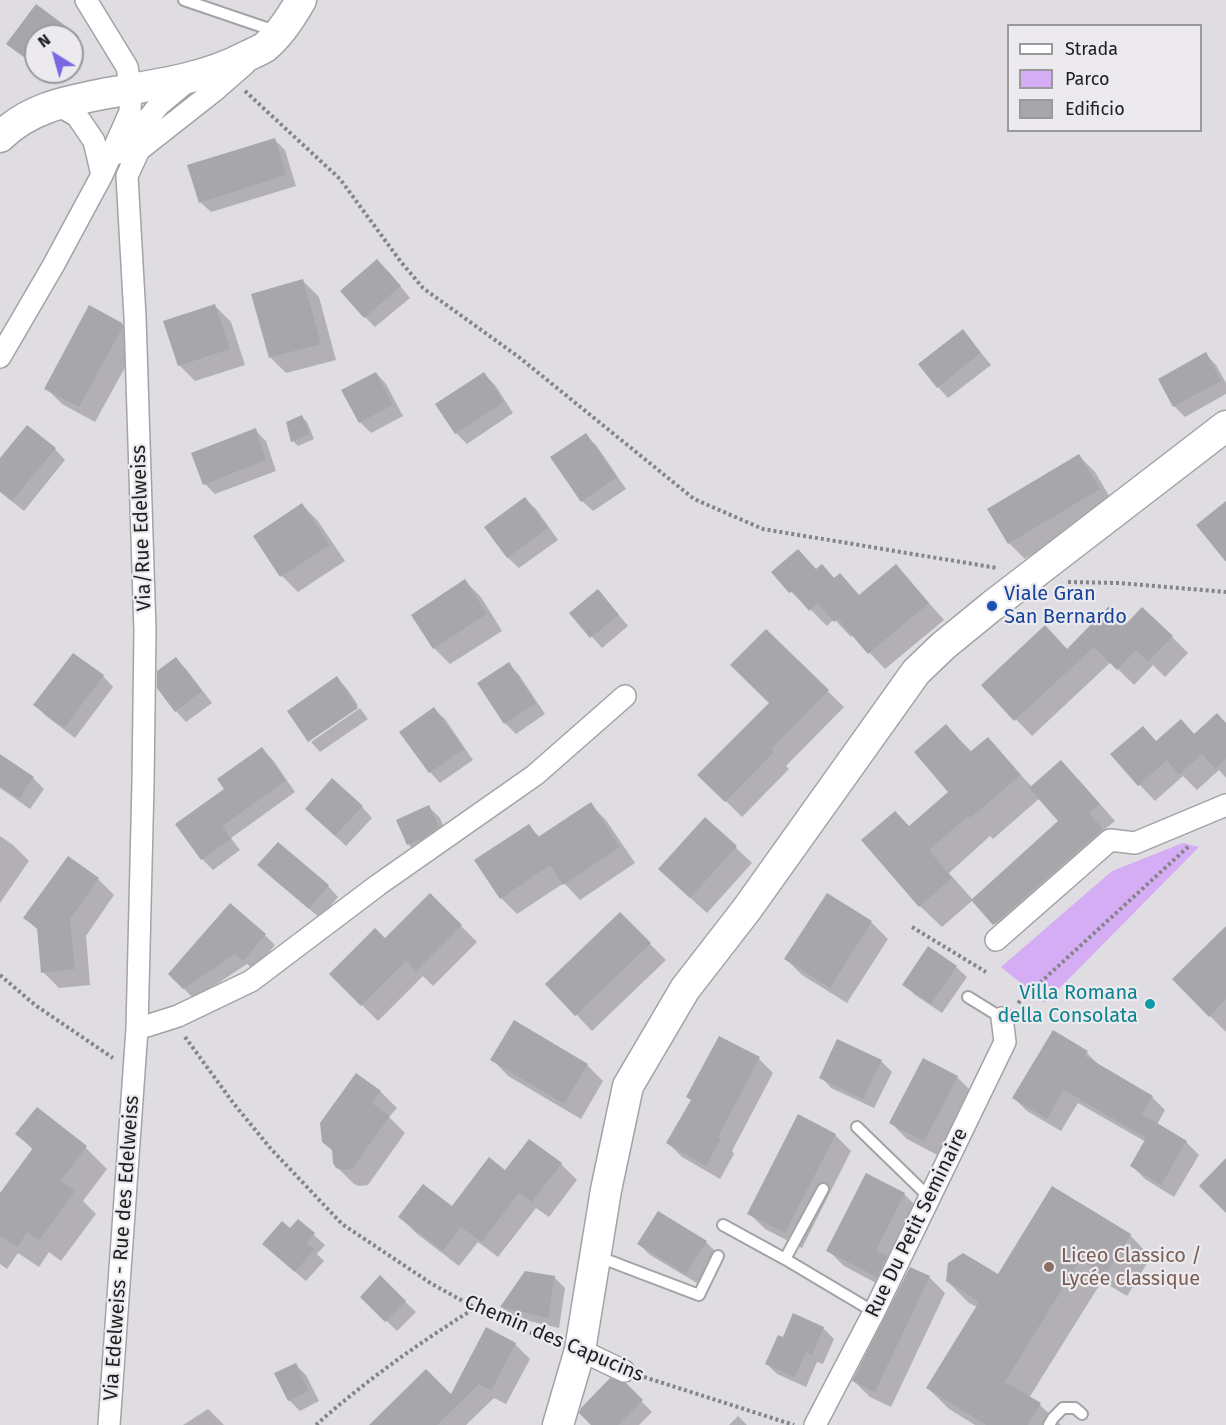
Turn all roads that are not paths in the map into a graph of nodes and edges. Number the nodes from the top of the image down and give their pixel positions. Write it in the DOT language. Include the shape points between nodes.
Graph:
graph roads {
  1 [pos="86,0"];
  2 [pos="184,0"];
  3 [pos="301,0"];
  4 [pos="272,39"];
  5 [pos="195,75"];
  6 [pos="131,89"];
  7 [pos="56,104"];
  8 [pos="0,137"];
  9 [pos="102,175"];
  10 [pos="0,357"];
  11 [pos="1226,426"];
  12 [pos="625,696"];
  13 [pos="1226,805"];
  14 [pos="996,940"];
  15 [pos="968,997"];
  16 [pos="1002,1018"];
  17 [pos="137,1029"];
  18 [pos="134,1072"];
  19 [pos="857,1127"];
  20 [pos="823,1189"];
  21 [pos="930,1198"];
  22 [pos="723,1225"];
  23 [pos="596,1256"];
  24 [pos="718,1256"];
  25 [pos="785,1258"];
  26 [pos="874,1312"];
  27 [pos="580,1350"];
  28 [pos="624,1371"];
  29 [pos="1082,1414"];
  30 [pos="109,1425"];
  31 [pos="558,1425"];
  32 [pos="815,1425"];
  33 [pos="1049,1425"];
  1 -- 6 [label="street" via="127,67"];
  2 -- 4 [label="lane"];
  3 -- 4 [label="main road"];
  4 -- 5 [label="main road" via="226,67"];
  4 -- 17 [label="street, Via/Rue Edelweiss" via="206,98 139,150 127,176 145,631"];
  5 -- 6 [label="main road"];
  5 -- 9 [label="street" via="159,105"];
  6 -- 7 [label="main road"];
  6 -- 9 [label="street" via="130,112"];
  7 -- 8 [label="main road" via="23,118"];
  7 -- 9 [label="street" via="76,116 94,141"];
  9 -- 10 [label="street"];
  11 -- 23 [label="main road" via="1024,581 916,672 685,989 628,1086"];
  12 -- 17 [label="street" via="535,775 378,885 251,981 178,1016"];
  13 -- 14 [label="street" via="1135,843 1110,840"];
  15 -- 16 [label="lane"];
  16 -- 21 [label="street, Rue Du Petit Seminaire" via="1005,1042"];
  17 -- 18 [label="street, Via/Rue Edelweiss"];
  18 -- 30 [label="street, Via Edelweiss - Rue des Edelweiss"];
  19 -- 21 [label="lane"];
  20 -- 25 [label="lane"];
  21 -- 26 [label="street, Rue Du Petit Seminaire"];
  22 -- 25 [label="lane"];
  23 -- 24 [label="lane" via="699,1295"];
  23 -- 27 [label="main road"];
  25 -- 26 [label="lane"];
  26 -- 32 [label="street, Rue Du Petit Seminaire"];
  27 -- 28 [label="street, Chemin des Capucins"];
  27 -- 31 [label="main road"];
  29 -- 33 [label="lane" via="1075,1408 1063,1408"];
}
